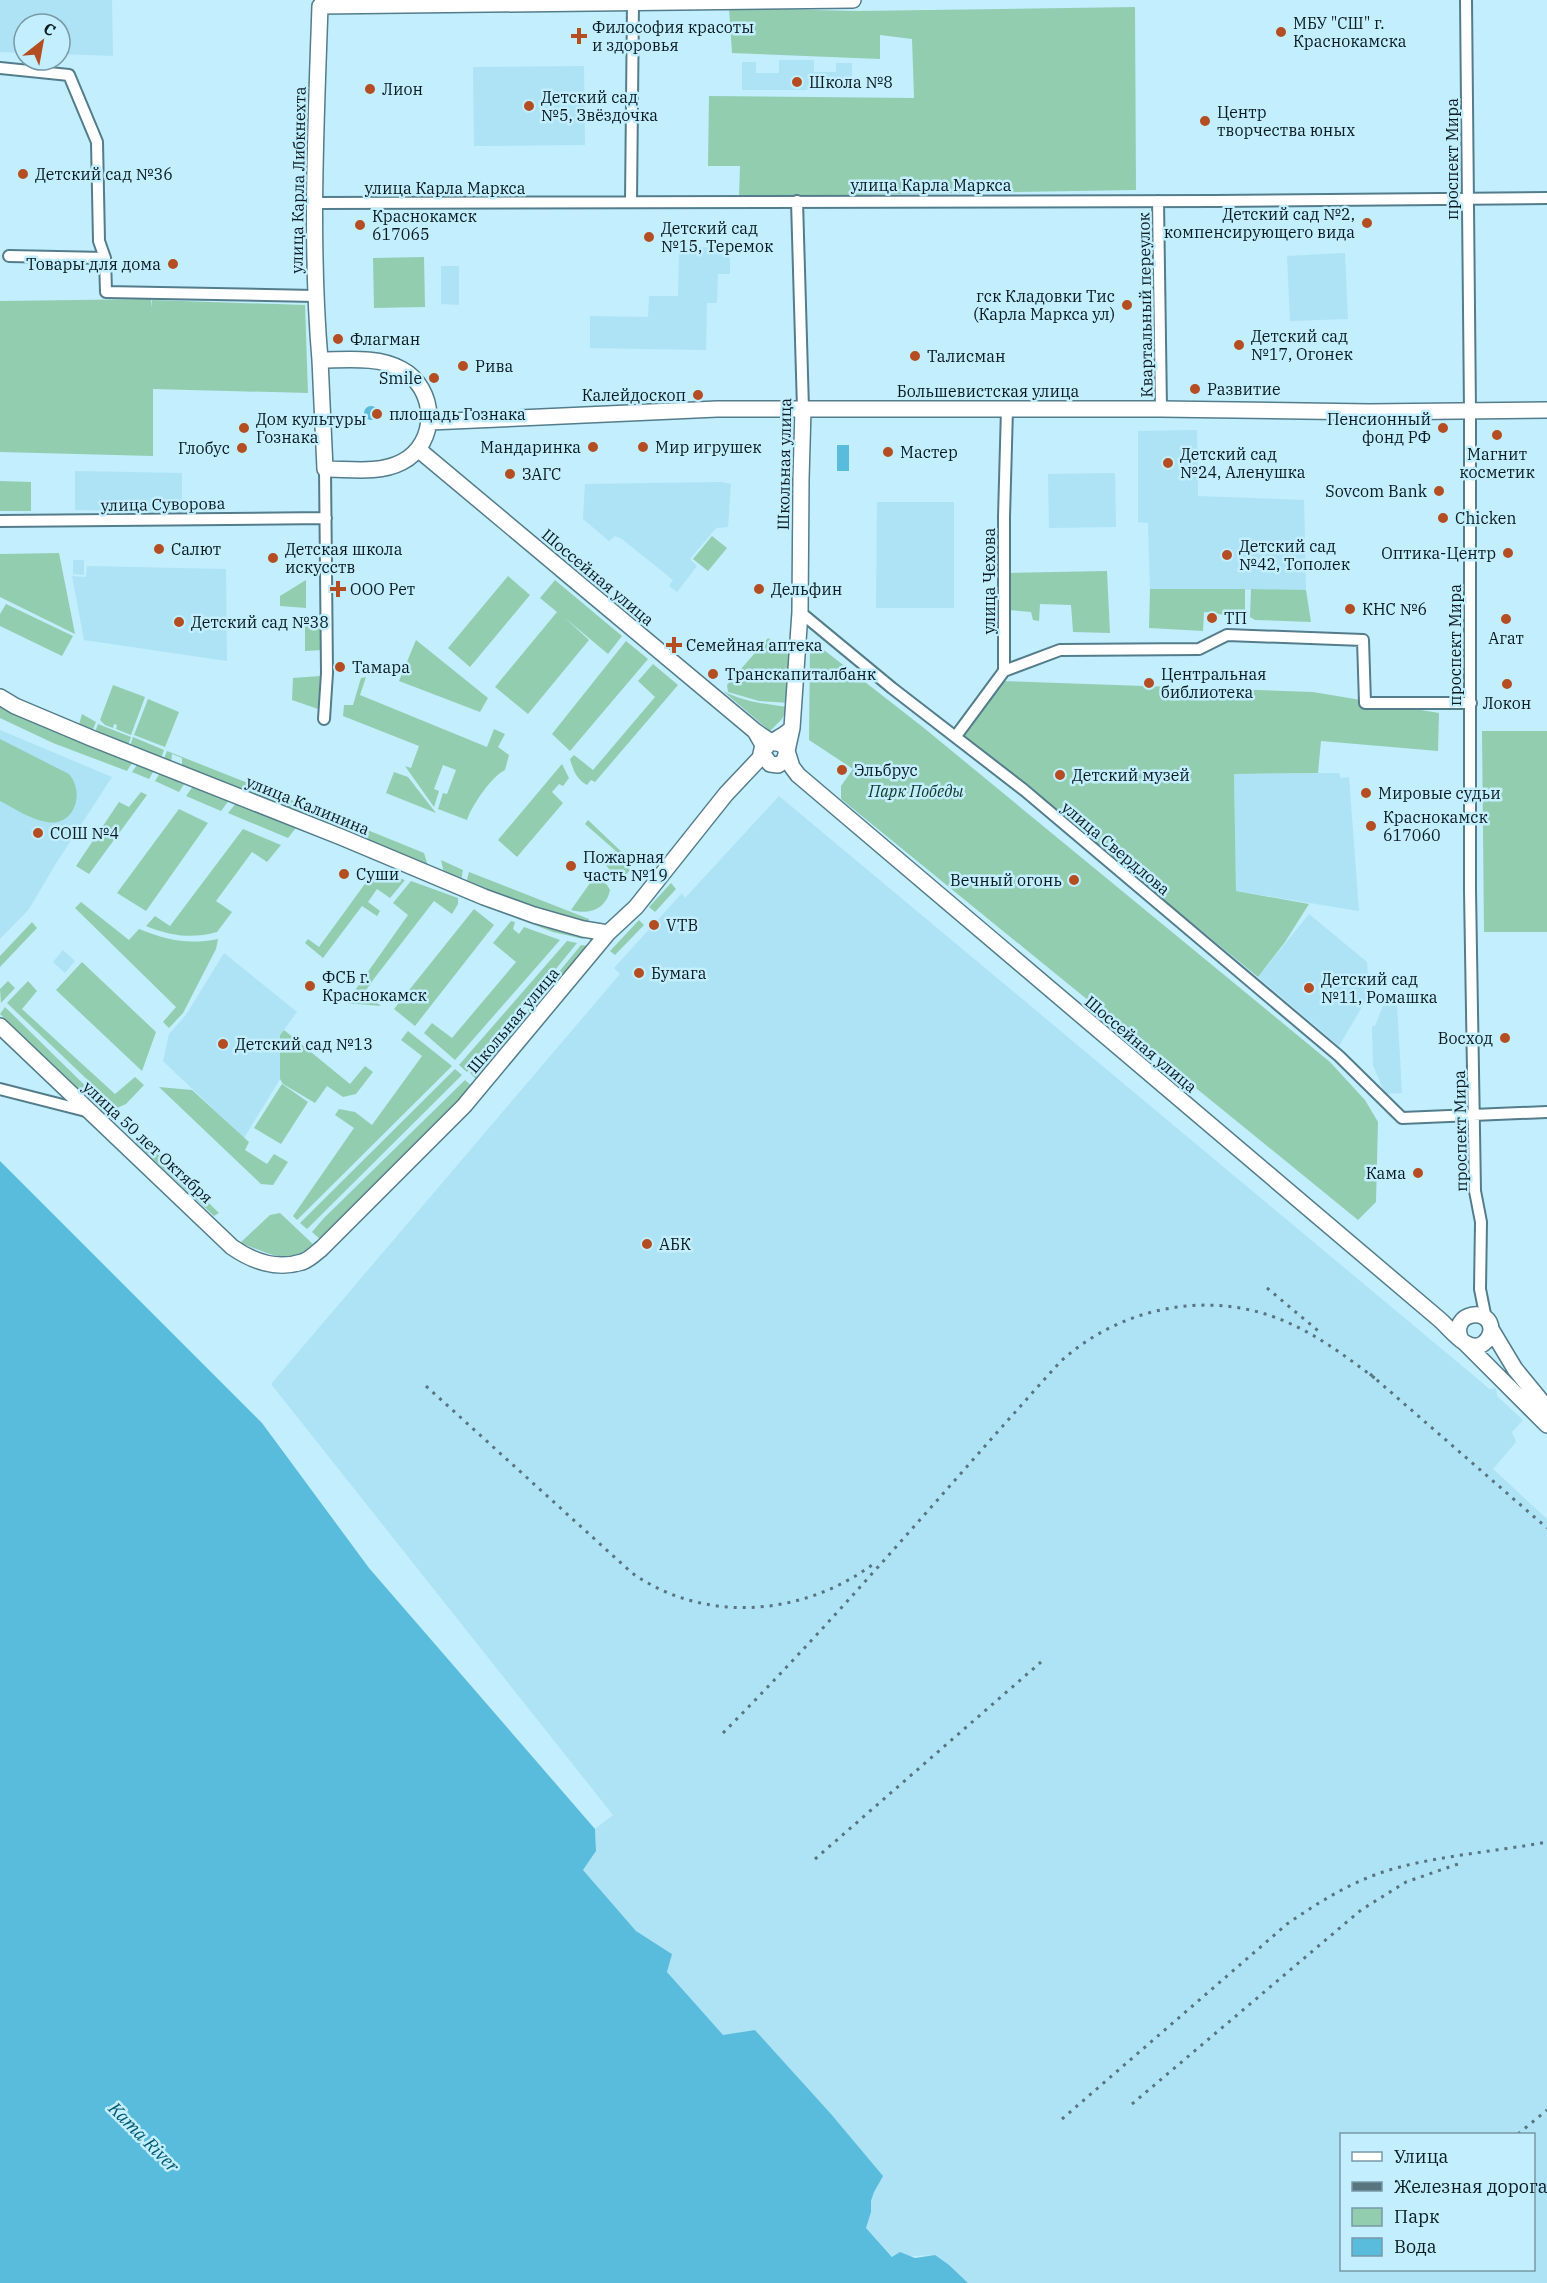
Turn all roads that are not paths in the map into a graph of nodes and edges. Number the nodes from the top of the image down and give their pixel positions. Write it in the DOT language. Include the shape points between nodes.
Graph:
graph roads {
  1 [pos="853,0"];
  2 [pos="1466,0"];
  3 [pos="633,2"];
  4 [pos="320,3"];
  5 [pos="0,68"];
  6 [pos="1467,198"];
  7 [pos="1547,198"];
  8 [pos="631,201"];
  9 [pos="797,201"];
  10 [pos="1158,201"];
  11 [pos="315,203"];
  12 [pos="9,256"];
  13 [pos="105,258"];
  14 [pos="315,296"];
  15 [pos="320,360"];
  16 [pos="803,409"];
  17 [pos="1161,409"];
  18 [pos="1007,410"];
  19 [pos="1547,410"];
  20 [pos="1470,411"];
  21 [pos="429,422"];
  22 [pos="419,450"];
  23 [pos="325,469"];
  24 [pos="326,518"];
  25 [pos="0,521"];
  26 [pos="800,612"];
  27 [pos="1004,671"];
  28 [pos="0,697"];
  29 [pos="1471,703"];
  30 [pos="324,719"];
  31 [pos="792,728"];
  32 [pos="956,736"];
  33 [pos="767,746"];
  34 [pos="787,751"];
  35 [pos="774,765"];
  36 [pos="749,770"];
  37 [pos="798,775"];
  38 [pos="608,933"];
  39 [pos="0,1026"];
  40 [pos="0,1089"];
  41 [pos="1547,1112"];
  42 [pos="92,1113"];
  43 [pos="1475,1114"];
  44 [pos="281,1266"];
  45 [pos="1480,1289"];
  46 [pos="1466,1317"];
  47 [pos="1439,1319"];
  48 [pos="1488,1324"];
  49 [pos="1463,1341"];
  50 [pos="1547,1408"];
  51 [pos="1547,1425"];
  1 -- 3 [label="street"];
  2 -- 6 [label="street, проспект Мира"];
  3 -- 4 [label="street"];
  3 -- 8 [label="street"];
  4 -- 11 [label="street, улица Карла Либкнехта"];
  5 -- 13 [label="street" via="69,75 97,141 99,241"];
  6 -- 7 [label="street, улица Карла Маркса"];
  6 -- 10 [label="street, улица Карла Маркса"];
  6 -- 20 [label="street, проспект Мира"];
  8 -- 9 [label="street, улица Карла Маркса"];
  8 -- 11 [label="street, улица Карла Маркса"];
  9 -- 10 [label="street, улица Карла Маркса"];
  9 -- 16 [label="street, Школьная улица"];
  10 -- 17 [label="street, Квартальный переулок"];
  11 -- 14 [label="street, улица Карла Либкнехта"];
  12 -- 13 [label="street"];
  13 -- 14 [label="street" via="106,292"];
  14 -- 15 [label="street, улица Карла Либкнехта"];
  15 -- 21 [label="street" via="373,360 399,367 420,384 428,398"];
  15 -- 23 [label="street"];
  16 -- 18 [label="street, Большевистская улица"];
  16 -- 21 [label="street, Большевистская улица"];
  16 -- 26 [label="street, Школьная улица"];
  17 -- 18 [label="street, Большевистская улица"];
  17 -- 20 [label="street, Большевистская улица"];
  18 -- 27 [label="street, улица Чехова"];
  19 -- 20 [label="street, Большевистская улица"];
  20 -- 29 [label="street, проспект Мира"];
  21 -- 22 [label="street"];
  22 -- 23 [label="street" via="402,462 378,470"];
  22 -- 33 [label="street, Шоссейная улица" via="755,731"];
  23 -- 24 [label="street"];
  24 -- 25 [label="street, улица Суворова"];
  24 -- 30 [label="street"];
  26 -- 31 [label="street, Школьная улица"];
  26 -- 32 [label="street, улица Свердлова"];
  27 -- 29 [label="street" via="1060,650 1199,649 1227,635 1363,640 1365,703"];
  27 -- 32 [label="street"];
  28 -- 38 [label="street, улица Калинина" via="80,734 484,897 534,915"];
  29 -- 43 [label="street, проспект Мира" via="1470,911"];
  31 -- 33 [label="street, Школьная улица"];
  31 -- 34 [label="street, Школьная улица"];
  32 -- 43 [label="street, улица Свердлова" via="1331,1048 1402,1118"];
  33 -- 34 [label="street" via="782,744"];
  33 -- 35 [label="street" via="766,762"];
  33 -- 36 [label="street, Школьная улица"];
  34 -- 35 [label="street" via="784,761"];
  34 -- 37 [label="street"];
  35 -- 36 [label="street"];
  35 -- 37 [label="street"];
  36 -- 38 [label="street, Школьная улица" via="636,907"];
  37 -- 47 [label="street, Шоссейная улица"];
  38 -- 44 [label="street, Школьная улица" via="464,1106 322,1248 304,1262"];
  39 -- 42 [label="street, улица 50 лет Октября"];
  40 -- 42 [label="street"];
  41 -- 43 [label="street"];
  42 -- 44 [label="street, улица 50 лет Октября" via="232,1247 250,1259"];
  43 -- 45 [label="street, проспект Мира"];
  45 -- 46 [label="street, проспект Мира"];
  45 -- 48 [label="street, проспект Мира"];
  46 -- 47 [label="street"];
  46 -- 48 [label="street" via="1477,1314"];
  46 -- 49 [label="street" via="1458,1330"];
  47 -- 49 [label="street, Шоссейная улица"];
  48 -- 49 [label="street" via="1490,1334 1485,1343 1475,1346"];
  48 -- 50 [label="street" via="1521,1377"];
  49 -- 51 [label="street, Шоссейная улица"];
}
